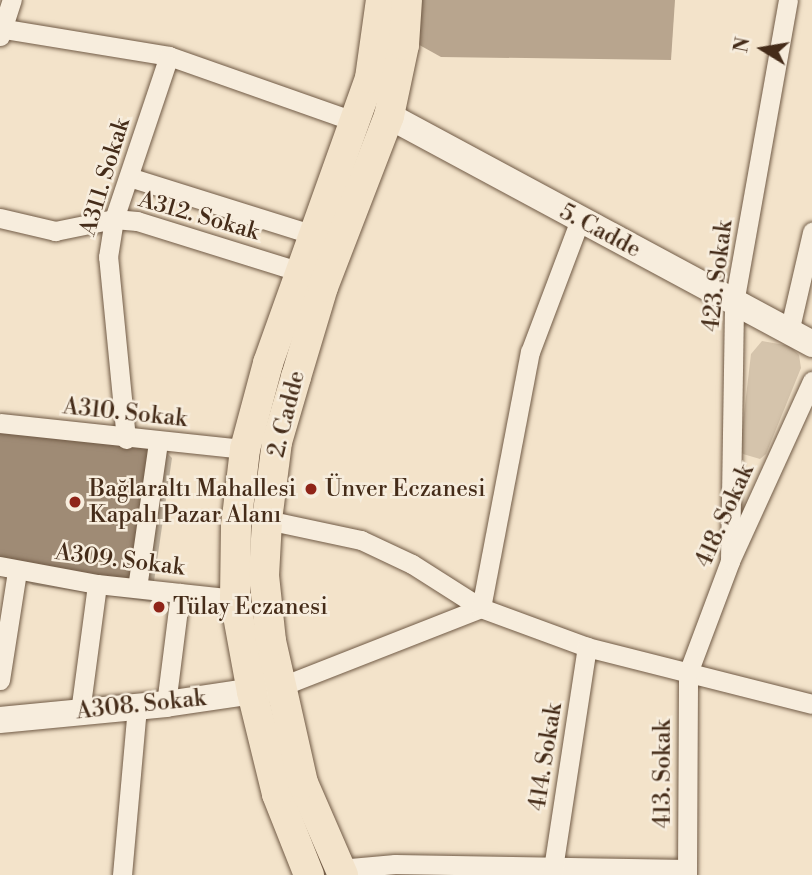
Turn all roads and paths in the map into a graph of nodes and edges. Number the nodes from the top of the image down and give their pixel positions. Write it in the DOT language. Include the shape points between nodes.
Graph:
graph roads {
  1 [pos="12,0"];
  2 [pos="381,0"];
  3 [pos="407,0"];
  4 [pos="788,0"];
  5 [pos="2,32"];
  6 [pos="169,56"];
  7 [pos="388,116"];
  8 [pos="356,122"];
  9 [pos="129,177"];
  10 [pos="0,218"];
  11 [pos="114,219"];
  12 [pos="580,220"];
  13 [pos="812,232"];
  14 [pos="314,235"];
  15 [pos="301,272"];
  16 [pos="734,303"];
  17 [pos="801,338"];
  18 [pos="812,381"];
  19 [pos="0,423"];
  20 [pos="126,439"];
  21 [pos="158,442"];
  22 [pos="245,449"];
  23 [pos="267,520"];
  24 [pos="730,561"];
  25 [pos="8,569"];
  26 [pos="97,584"];
  27 [pos="137,588"];
  28 [pos="180,593"];
  29 [pos="235,598"];
  30 [pos="481,608"];
  31 [pos="587,647"];
  32 [pos="688,673"];
  33 [pos="0,680"];
  34 [pos="282,686"];
  35 [pos="252,692"];
  36 [pos="166,704"];
  37 [pos="812,704"];
  38 [pos="137,707"];
  39 [pos="80,712"];
  40 [pos="0,720"];
  41 [pos="553,871"];
  42 [pos="341,872"];
  43 [pos="687,872"];
  44 [pos="122,875"];
  45 [pos="309,875"];
  1 -- 5 [label="street"];
  2 -- 8 [label="main road, 2. Cadde" via="377,46"];
  3 -- 7 [label="main road, 2. Cadde" via="404,46"];
  4 -- 16 [label="street, 423. Sokak"];
  5 -- 6 [label="street"];
  6 -- 8 [label="street"];
  6 -- 9 [label="street, A311. Sokak"];
  7 -- 12 [label="main road, 5. Cadde"];
  7 -- 23 [label="main road, 2. Cadde" via="323,287 296,377 277,442"];
  8 -- 14 [label="main road, 2. Cadde"];
  9 -- 11 [label="street, A311. Sokak"];
  9 -- 14 [label="street"];
  10 -- 11 [label="street, A312. Sokak" via="55,231"];
  11 -- 15 [label="street, A312. Sokak" via="137,221"];
  11 -- 20 [label="street, A311. Sokak" via="108,257"];
  12 -- 16 [label="main road, 5. Cadde"];
  12 -- 30 [label="street" via="530,352"];
  13 -- 17 [label="street"];
  14 -- 15 [label="main road, 2. Cadde"];
  15 -- 22 [label="main road, 2. Cadde"];
  16 -- 17 [label="main road, 5. Cadde"];
  16 -- 24 [label="street, 423. Sokak"];
  18 -- 24 [label="street, 418. Sokak"];
  19 -- 20 [label="street, A310. Sokak"];
  20 -- 21 [label="street, A310. Sokak"];
  21 -- 22 [label="street, A310. Sokak"];
  21 -- 27 [label="street"];
  22 -- 29 [label="main road, 2. Cadde" via="236,526"];
  23 -- 30 [label="street" via="362,540 412,564"];
  23 -- 34 [label="main road, 2. Cadde" via="264,576 271,641"];
  24 -- 32 [label="street, 418. Sokak"];
  25 -- 26 [label="street, A309. Sokak"];
  25 -- 33 [label="street"];
  26 -- 27 [label="street, A309. Sokak"];
  26 -- 39 [label="street"];
  27 -- 28 [label="street, A309. Sokak"];
  28 -- 29 [label="street, A309. Sokak"];
  28 -- 36 [label="street"];
  29 -- 35 [label="main road, 2. Cadde"];
  30 -- 31 [label="street"];
  30 -- 34 [label="street"];
  31 -- 32 [label="street"];
  31 -- 41 [label="street, 414. Sokak"];
  32 -- 37 [label="street"];
  32 -- 43 [label="street, 413. Sokak"];
  34 -- 35 [label="main road, A308. Sokak"];
  34 -- 42 [label="main road, 2. Cadde" via="303,783"];
  35 -- 36 [label="main road, A308. Sokak"];
  35 -- 45 [label="main road, 2. Cadde" via="277,794"];
  36 -- 38 [label="main road, A308. Sokak"];
  38 -- 39 [label="main road, A308. Sokak"];
  38 -- 44 [label="street"];
  39 -- 40 [label="main road, A308. Sokak"];
  41 -- 42 [label="street" via="395,864"];
  41 -- 43 [label="street"];
}
